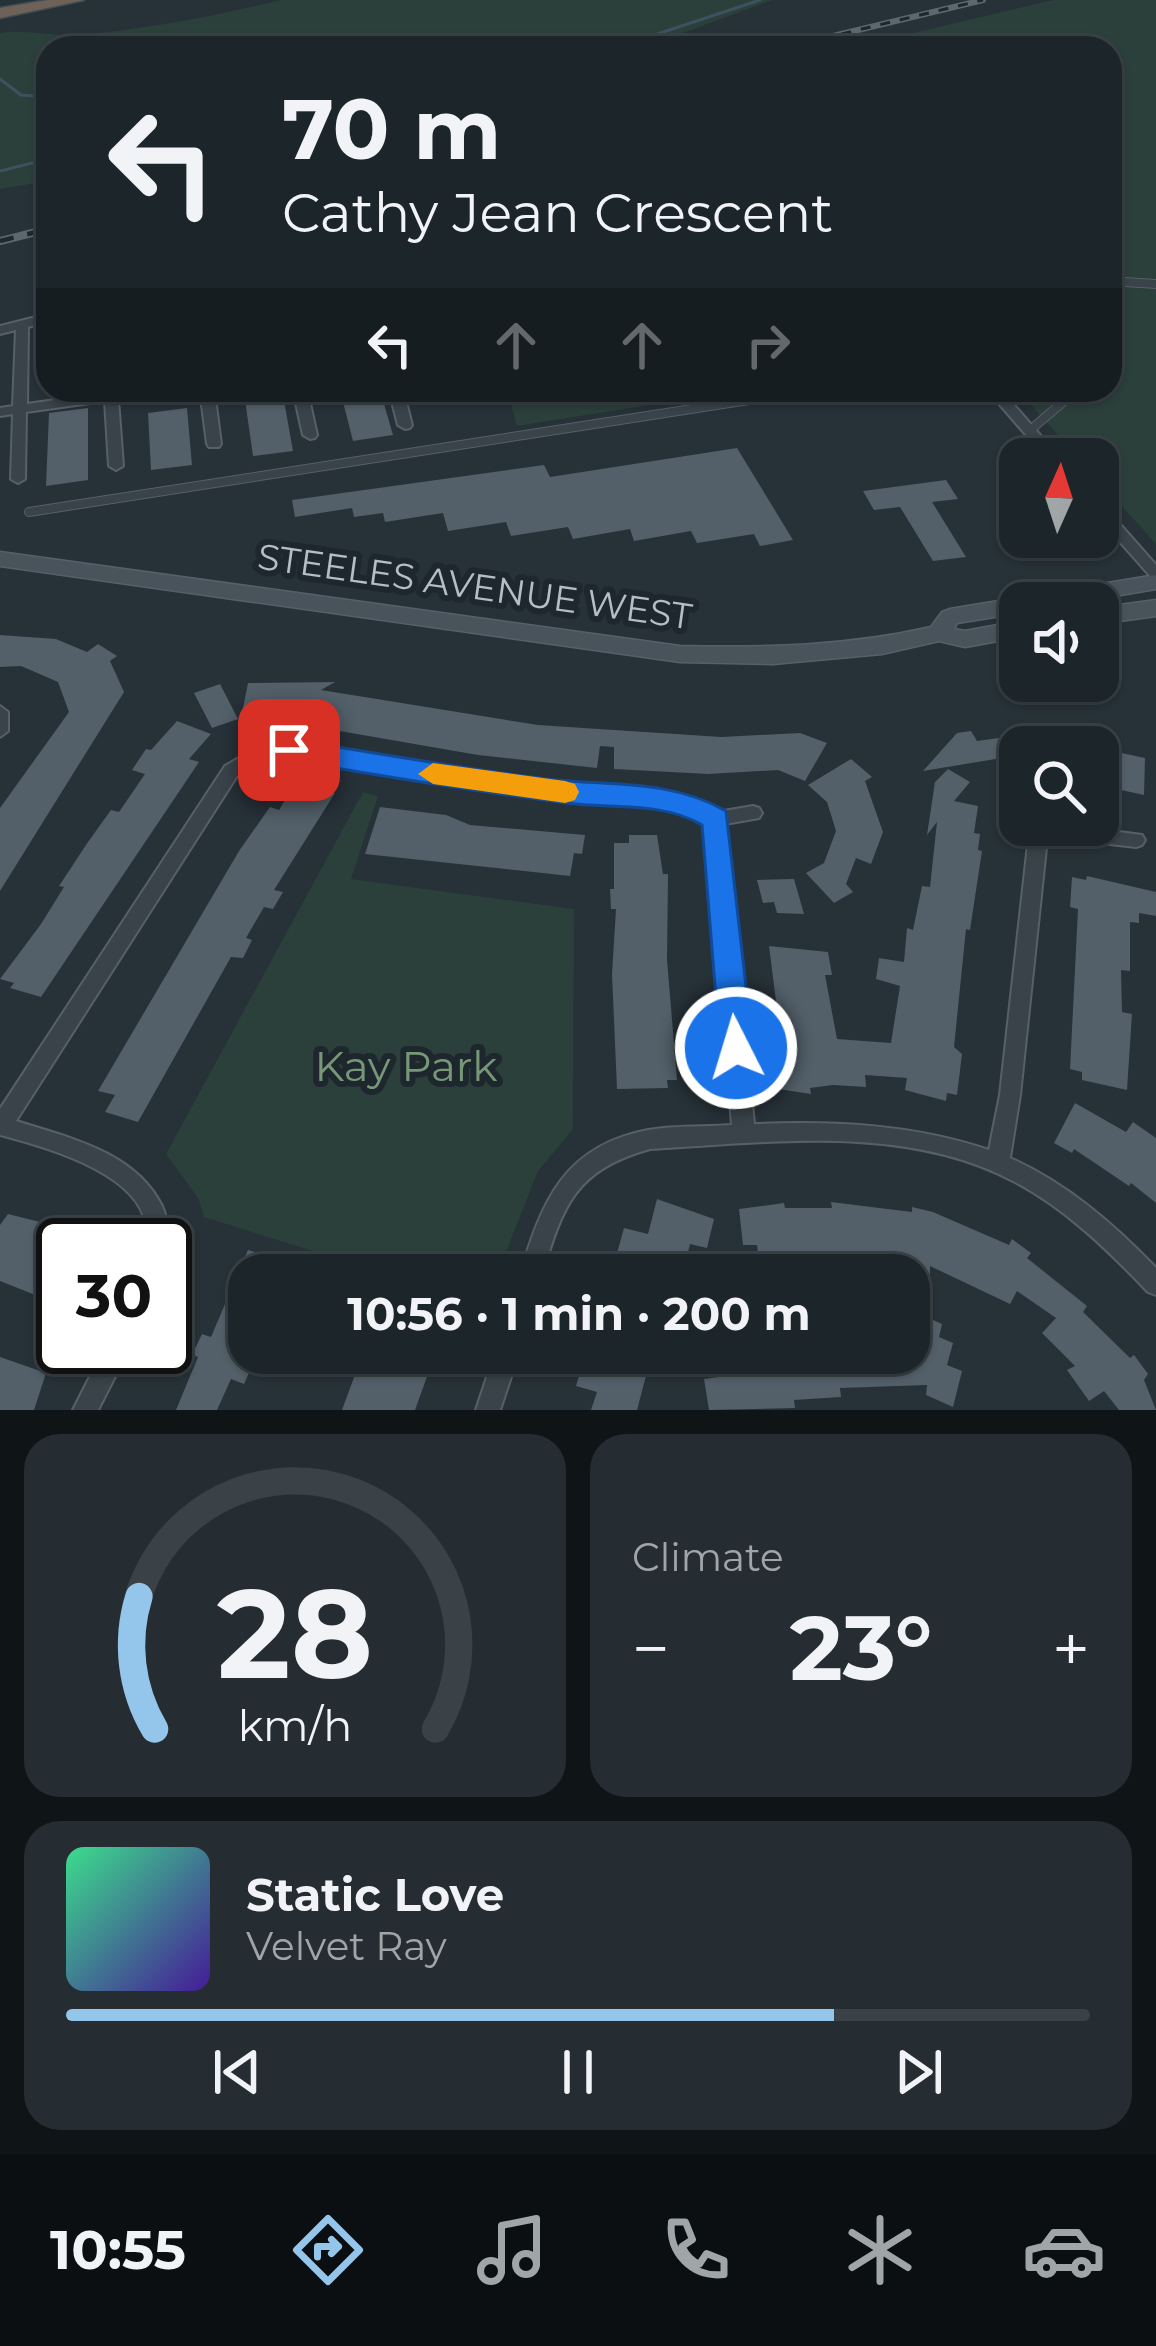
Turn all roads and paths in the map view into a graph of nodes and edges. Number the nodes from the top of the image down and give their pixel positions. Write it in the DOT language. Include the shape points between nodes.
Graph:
graph roads {
  1 [pos="76,0"];
  2 [pos="0,13"];
  3 [pos="1122,282"];
  4 [pos="1156,284"];
  5 [pos="36,321"];
  6 [pos="22,324"];
  7 [pos="0,330"];
  8 [pos="60,402"];
  9 [pos="112,402"];
  10 [pos="208,402"];
  11 [pos="303,402"];
  12 [pos="399,402"];
  13 [pos="737,402"];
  14 [pos="1004,402"];
  15 [pos="1063,402"];
  16 [pos="20,409"];
  17 [pos="0,412"];
  18 [pos="405,424"];
  19 [pos="1029,431"];
  20 [pos="310,435"];
  21 [pos="1035,438"];
  22 [pos="214,443"];
  23 [pos="116,466"];
  24 [pos="19,478"];
  25 [pos="29,512"];
  26 [pos="1119,533"];
  27 [pos="0,559"];
  28 [pos="1156,578"];
  29 [pos="1119,585"];
  30 [pos="1156,608"];
  31 [pos="999,609"];
  32 [pos="1119,613"];
  33 [pos="999,632"];
  34 [pos="939,633"];
  35 [pos="0,712"];
  36 [pos="0,731"];
  37 [pos="753,813"];
  38 [pos="716,819"];
  39 [pos="1136,840"];
  40 [pos="1,1125"];
  41 [pos="744,1136"];
  42 [pos="998,1162"];
  43 [pos="155,1218"];
  44 [pos="538,1254"];
  45 [pos="1156,1284"];
  46 [pos="104,1374"];
  47 [pos="499,1374"];
  48 [pos="85,1410"];
  49 [pos="488,1410"];
  1 -- 2 [label="highway"];
  3 -- 4 [label="lane"];
  5 -- 6 [label="street"];
  6 -- 7 [label="street"];
  6 -- 16 [label="street"];
  8 -- 16 [label="street"];
  9 -- 23 [label="street"];
  10 -- 22 [label="street"];
  11 -- 20 [label="street"];
  12 -- 18 [label="street"];
  13 -- 25 [label="lane"];
  14 -- 19 [label="street"];
  15 -- 19 [label="lane"];
  16 -- 17 [label="street"];
  16 -- 24 [label="street"];
  19 -- 21 [label="street"];
  26 -- 28 [label="street"];
  27 -- 34 [label="main road, STEELES AVENUE WEST" via="680,654 773,656"];
  28 -- 29 [label="main road"];
  30 -- 32 [label="main road"];
  31 -- 34 [label="main road, STEELES AVENUE WEST" via="950,617"];
  33 -- 34 [label="main road, STEELES AVENUE WEST"];
  35 -- 36 [label="street"];
  37 -- 38 [label="street"];
  38 -- 40 [label="street" via="688,802 262,752 231,771"];
  38 -- 41 [label="street"];
  39 -- 42 [label="street" via="1065,832 1037,844"];
  40 -- 43 [label="street" via="120,1170 145,1192"];
  41 -- 42 [label="street" via="906,1139"];
  41 -- 44 [label="street" via="650,1139 592,1158 554,1204"];
  42 -- 45 [label="street" via="1094,1224"];
  46 -- 48 [label="street"];
  47 -- 49 [label="street"];
}
